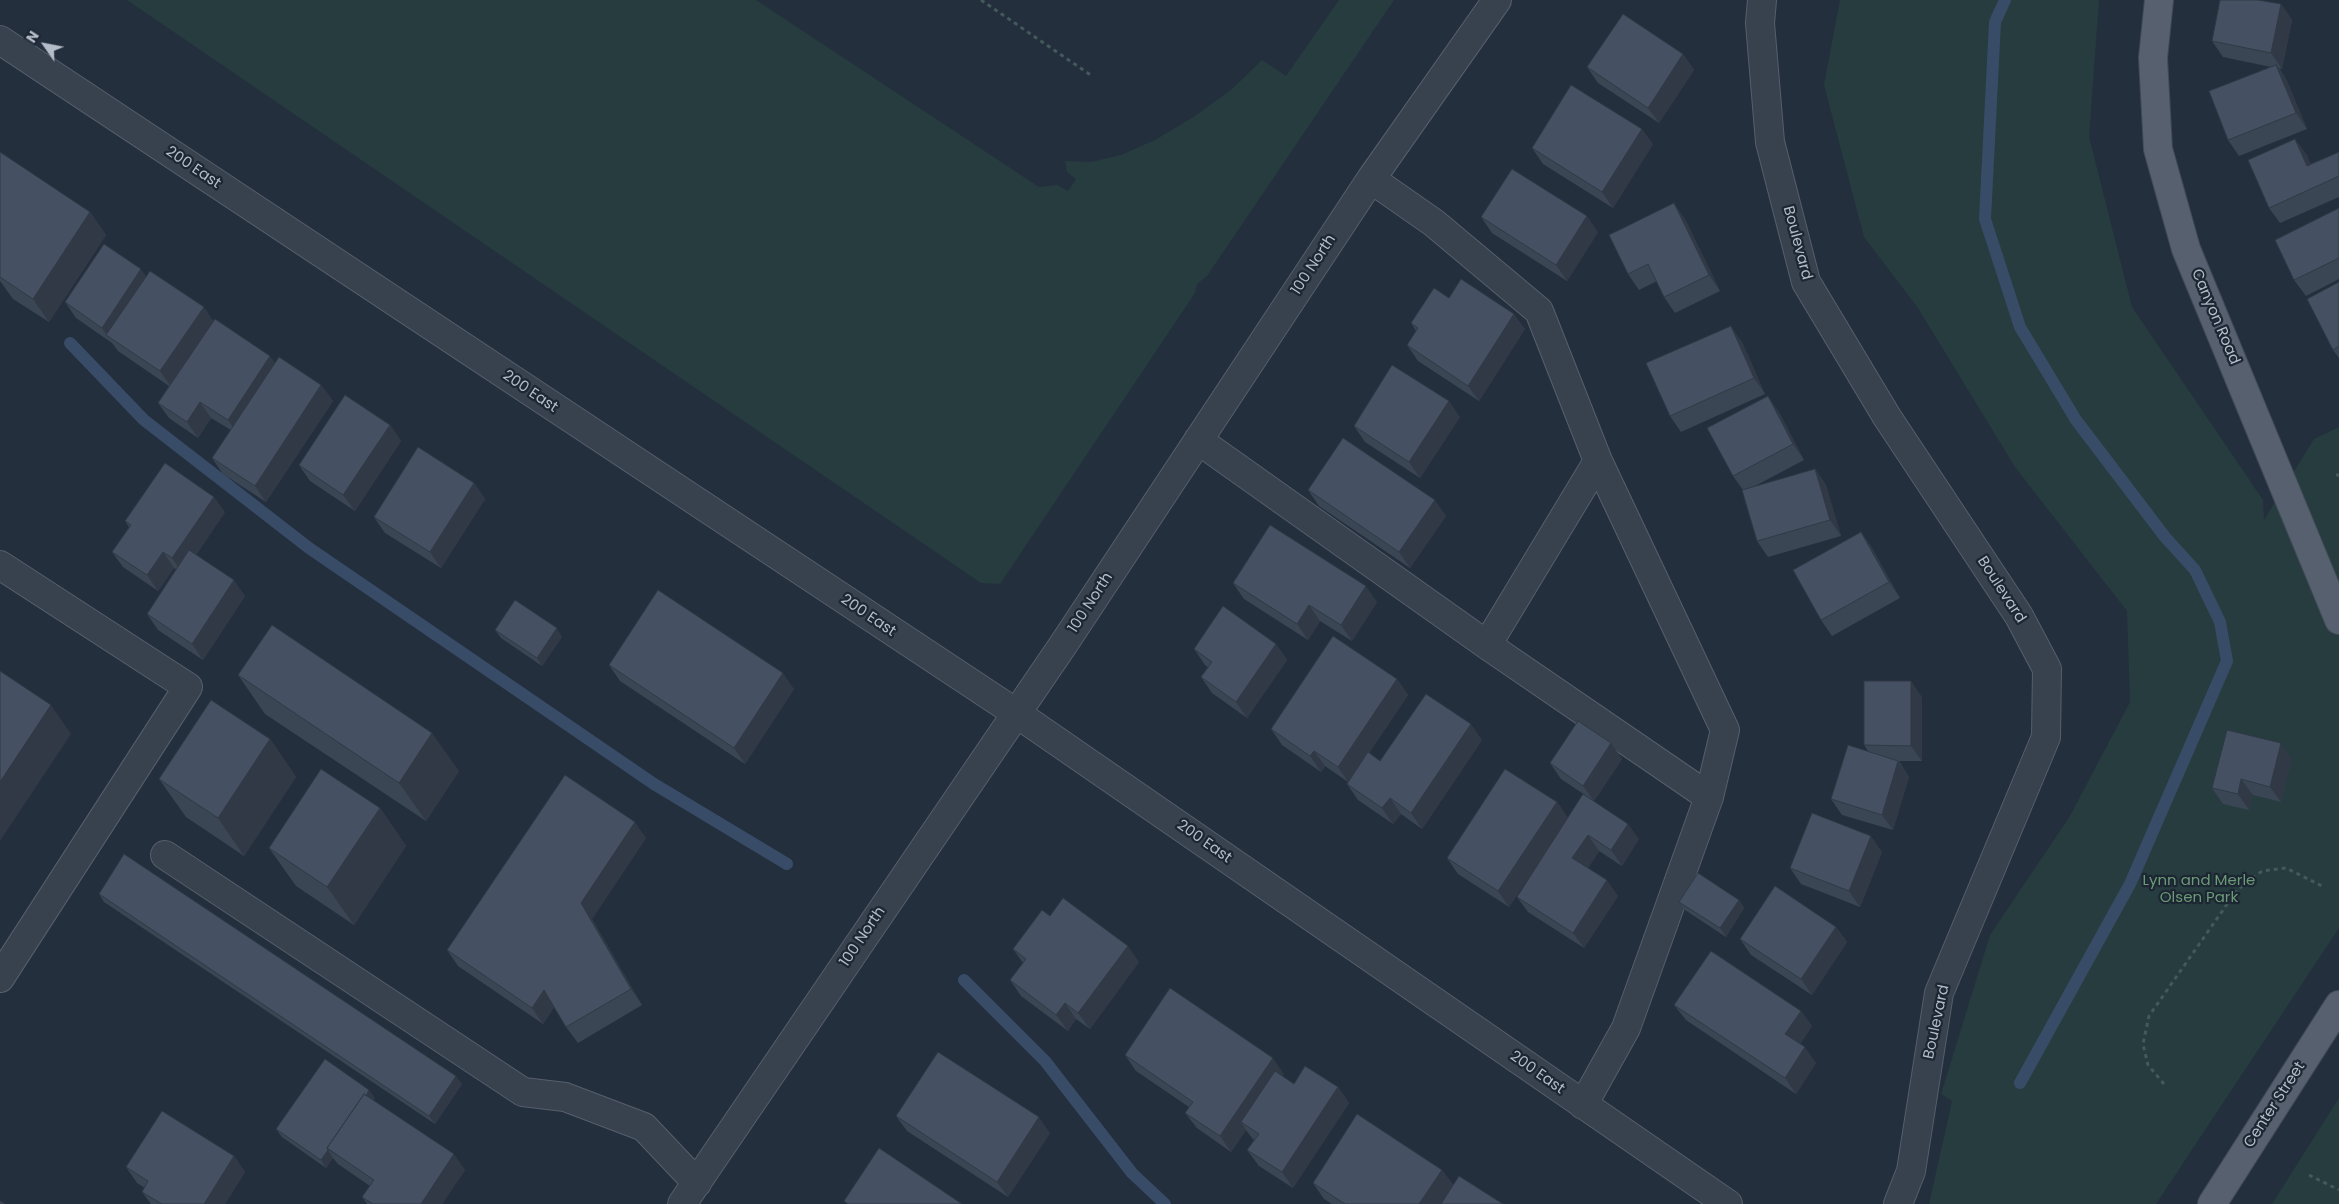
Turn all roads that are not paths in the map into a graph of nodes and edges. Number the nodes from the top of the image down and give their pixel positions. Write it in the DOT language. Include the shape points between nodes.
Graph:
graph roads {
  1 [pos="1497,0"];
  2 [pos="1762,0"];
  3 [pos="2159,0"];
  4 [pos="0,40"];
  5 [pos="1371,179"];
  6 [pos="1198,440"];
  7 [pos="1598,461"];
  8 [pos="0,565"];
  9 [pos="2339,620"];
  10 [pos="1487,645"];
  11 [pos="1016,713"];
  12 [pos="1709,797"];
  13 [pos="165,855"];
  14 [pos="0,978"];
  15 [pos="2339,1005"];
  16 [pos="1583,1105"];
  17 [pos="689,1193"];
  18 [pos="1728,1204"];
  19 [pos="1898,1204"];
  20 [pos="2212,1204"];
  1 -- 5 [label="street, 100 North"];
  2 -- 19 [label="street, Boulevard" via="1760,23 1770,142 1806,282 1887,417 2019,616 2047,669 2046,737 1939,993 1911,1171"];
  3 -- 9 [label="main road, Canyon Road" via="2153,58 2158,149 2186,249"];
  4 -- 11 [label="street, 200 East"];
  5 -- 6 [label="street, 100 North"];
  5 -- 7 [label="street" via="1434,223 1539,310"];
  6 -- 10 [label="street"];
  6 -- 11 [label="street, 100 North"];
  7 -- 10 [label="street"];
  7 -- 12 [label="street" via="1725,730"];
  8 -- 14 [label="street" via="188,687"];
  10 -- 12 [label="street"];
  11 -- 16 [label="street, 200 East"];
  11 -- 17 [label="street, 100 North"];
  12 -- 16 [label="street" via="1626,1028"];
  13 -- 17 [label="street" via="523,1092 565,1097 644,1127"];
  15 -- 20 [label="main road, Center Street"];
  16 -- 18 [label="street, 200 East"];
}
